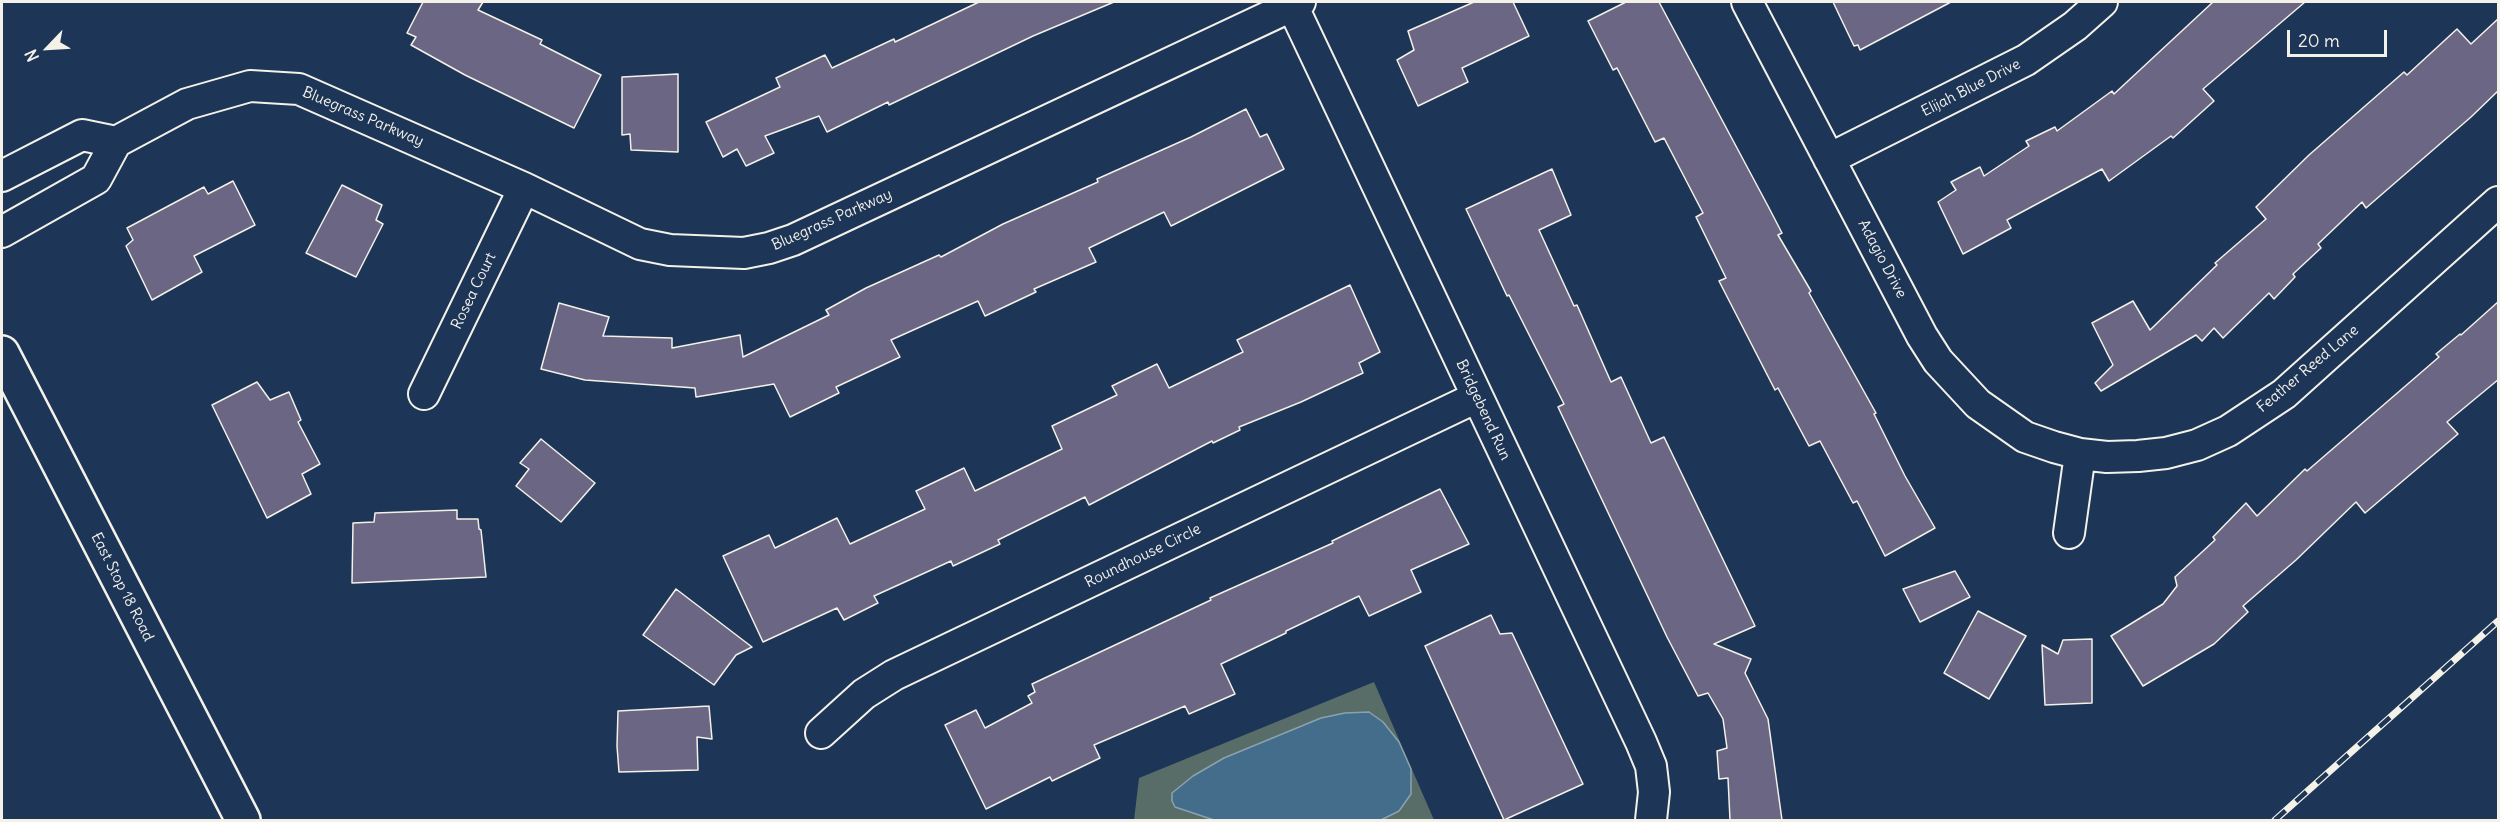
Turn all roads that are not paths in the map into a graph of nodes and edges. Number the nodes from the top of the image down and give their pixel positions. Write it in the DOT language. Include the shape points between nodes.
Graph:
graph roads {
  1 [pos="1747,2"];
  2 [pos="2102,2"];
  3 [pos="1296,3"];
  4 [pos="116,142"];
  5 [pos="1829,159"];
  6 [pos="2,176"];
  7 [pos="524,188"];
  8 [pos="2499,202"];
  9 [pos="2,232"];
  10 [pos="2,353"];
  11 [pos="424,394"];
  12 [pos="1477,397"];
  13 [pos="2080,454"];
  14 [pos="2069,533"];
  15 [pos="821,733"];
  16 [pos="243,820"];
  17 [pos="1651,820"];
  1 -- 5 [label="street, Adagio Drive"];
  2 -- 5 [label="street, Elijah Blue Drive" via="2026,60"];
  3 -- 7 [label="street, Bluegrass Parkway" via="769,248 744,253 705,253 640,244"];
  3 -- 12 [label="street, Bridgebend Run"];
  4 -- 6 [label="street" via="82,135"];
  4 -- 7 [label="street, Bluegrass Parkway" via="187,104 250,86 299,89"];
  4 -- 9 [label="street" via="96,179"];
  5 -- 13 [label="street, Adagio Drive" via="1938,361 1978,404 2025,437"];
  7 -- 11 [label="street, Rosea Court"];
  8 -- 13 [label="street, Feather Reed Lane" via="2284,394 2228,431 2166,453 2106,457"];
  10 -- 16 [label="street, East Stop 18 Road"];
  12 -- 15 [label="street, Roundhouse Circle" via="894,675 864,694"];
  12 -- 17 [label="street, Bridgebend Run" via="1651,766"];
  13 -- 14 [label="street"];
}
